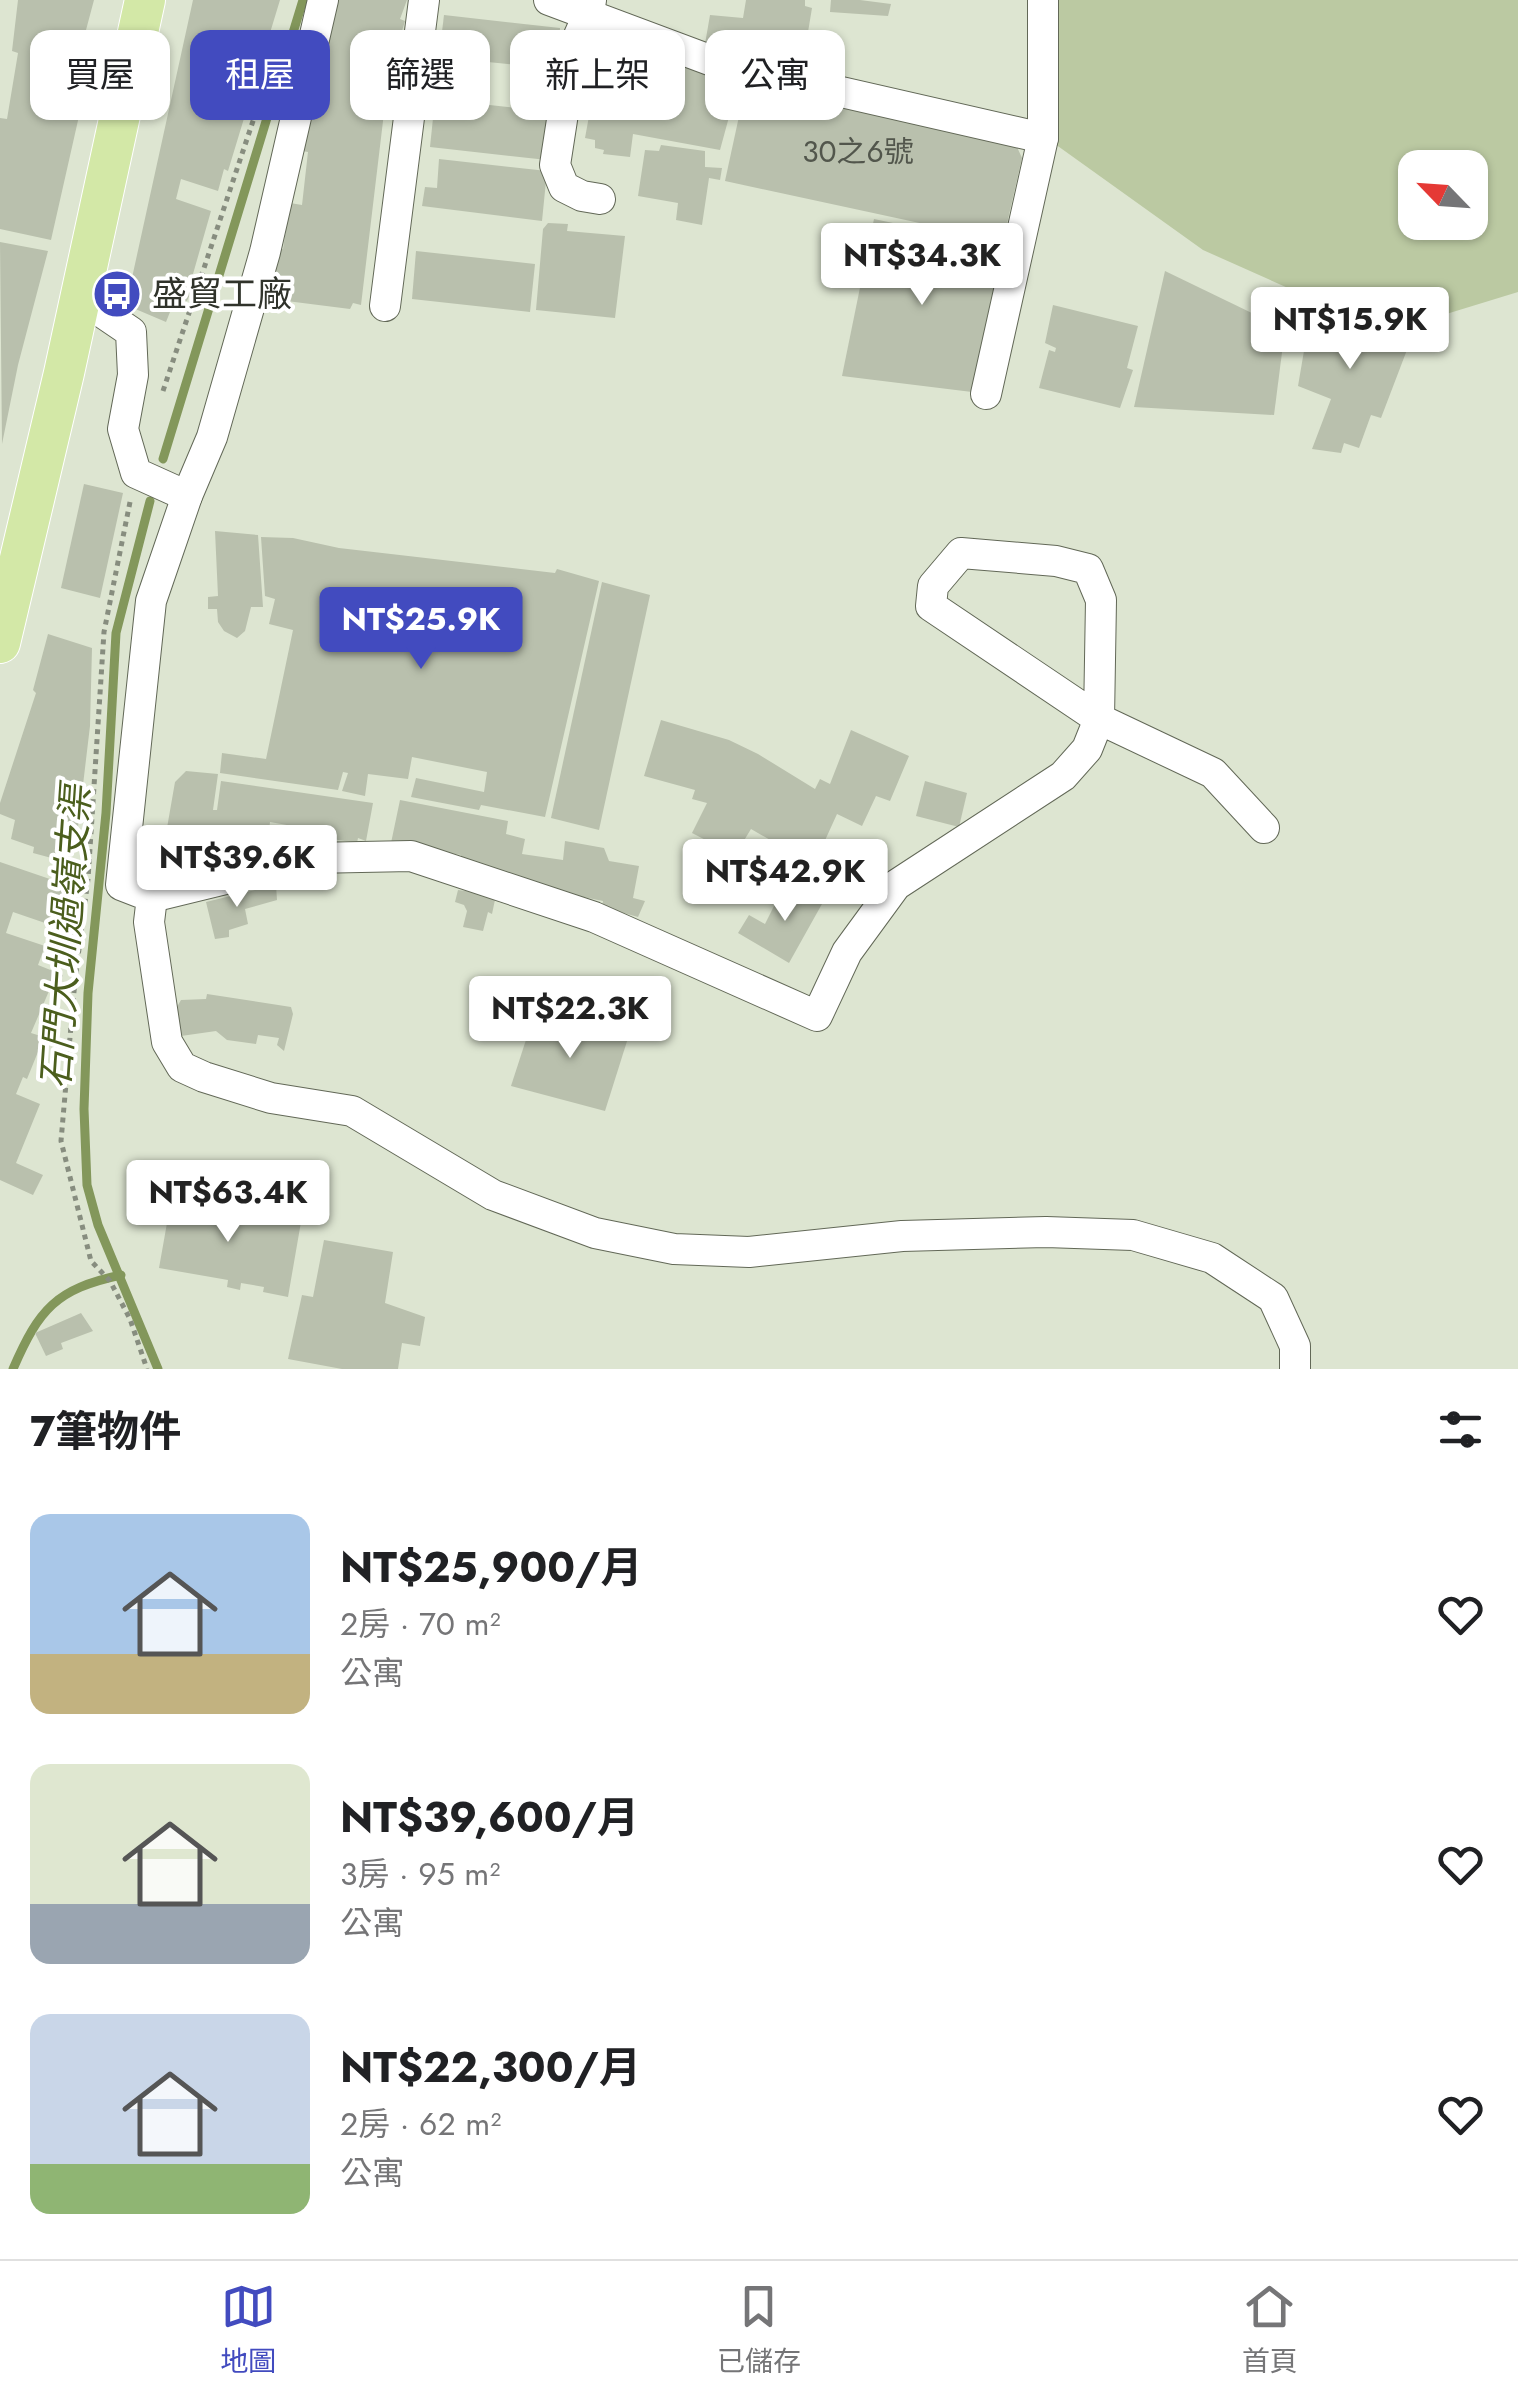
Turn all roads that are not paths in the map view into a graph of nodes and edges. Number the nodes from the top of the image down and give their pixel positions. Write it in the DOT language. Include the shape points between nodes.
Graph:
graph roads {
  1 [pos="144,0"];
  2 [pos="324,0"];
  3 [pos="424,0"];
  4 [pos="550,0"];
  5 [pos="1043,0"];
  6 [pos="590,7"];
  7 [pos="1042,138"];
  8 [pos="600,199"];
  9 [pos="81,298"];
  10 [pos="385,306"];
  11 [pos="986,394"];
  12 [pos="186,496"];
  13 [pos="0,643"];
  14 [pos="1099,719"];
  15 [pos="1264,828"];
  16 [pos="152,898"];
  17 [pos="1295,1369"];
  1 -- 9 [label="main road"];
  2 -- 12 [label="lane" via="265,252 212,437"];
  3 -- 10 [label="lane"];
  4 -- 6 [label="lane"];
  5 -- 7 [label="lane"];
  6 -- 7 [label="lane" via="722,65"];
  6 -- 8 [label="lane" via="573,49 555,165 564,187"];
  7 -- 11 [label="lane"];
  9 -- 12 [label="lane" via="131,332 133,375 123,429 136,473"];
  9 -- 13 [label="main road"];
  12 -- 16 [label="lane" via="151,601 121,885"];
  14 -- 14 [label="lane" via="931,606 933,586 961,552 1088,569 1101,600"];
  14 -- 15 [label="lane" via="1214,773"];
  14 -- 16 [label="lane" via="1087,749 1063,776 896,885 848,952 817,1016 594,917 410,856 310,858"];
  16 -- 17 [label="lane" via="149,922 167,1042 182,1067 204,1077 270,1098 352,1111 493,1194 595,1233 674,1249 749,1252 902,1236 1133,1235 1212,1258 1273,1298 1295,1346"];
}
